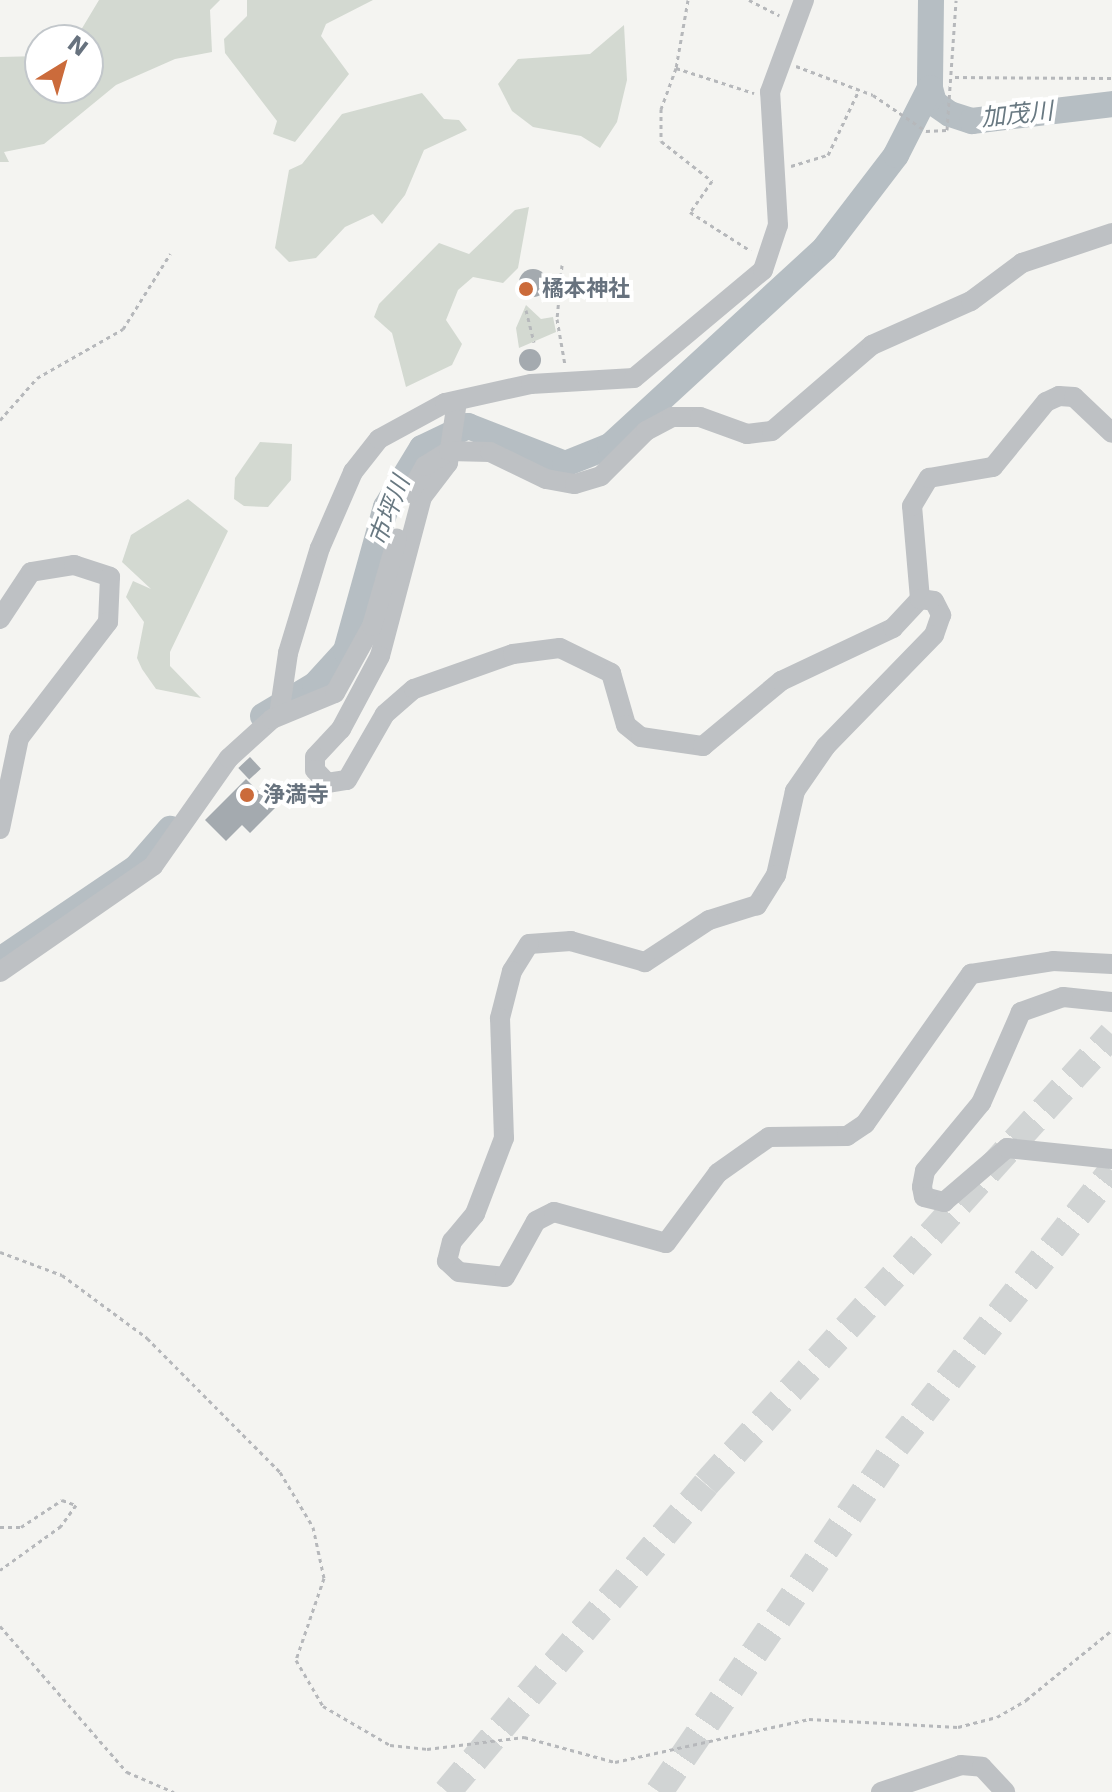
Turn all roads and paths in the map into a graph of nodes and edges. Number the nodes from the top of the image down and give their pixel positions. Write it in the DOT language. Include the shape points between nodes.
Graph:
graph roads {
  1 [pos="688,0"];
  2 [pos="749,0"];
  3 [pos="804,0"];
  4 [pos="956,0"];
  5 [pos="794,22"];
  6 [pos="778,58"];
  7 [pos="676,68"];
  8 [pos="1112,78"];
  9 [pos="955,80"];
  10 [pos="859,90"];
  11 [pos="769,97"];
  12 [pos="775,168"];
  13 [pos="1112,233"];
  14 [pos="170,254"];
  15 [pos="768,262"];
  16 [pos="562,265"];
  17 [pos="526,310"];
  18 [pos="534,342"];
  19 [pos="567,381"];
  20 [pos="457,401"];
  21 [pos="0,420"];
  22 [pos="1112,433"];
  23 [pos="449,451"];
  24 [pos="920,599"];
  25 [pos="0,619"];
  26 [pos="279,715"];
  27 [pos="0,829"];
  28 [pos="1112,964"];
  29 [pos="0,972"];
  30 [pos="1112,1002"];
  31 [pos="1112,1159"];
  32 [pos="0,1252"];
  33 [pos="0,1527"];
  34 [pos="0,1570"];
  35 [pos="0,1626"];
  36 [pos="1112,1630"];
  37 [pos="174,1792"];
  38 [pos="881,1792"];
  39 [pos="1005,1792"];
  1 -- 7 [label="path"];
  2 -- 5 [label="path"];
  3 -- 5 [label="street"];
  4 -- 9 [label="path"];
  5 -- 6 [label="street"];
  6 -- 10 [label="path"];
  6 -- 11 [label="street"];
  7 -- 11 [label="path"];
  7 -- 15 [label="path" via="661,109 661,141 712,181 690,212"];
  8 -- 9 [label="path"];
  9 -- 10 [label="path" via="951,126 926,131"];
  10 -- 12 [label="path" via="821,162"];
  11 -- 12 [label="street"];
  12 -- 15 [label="street" via="778,225"];
  13 -- 23 [label="street" via="1022,263 963,305 895,332 772,431 747,434 700,417 672,417 646,431 601,476 575,484 546,479 490,452"];
  14 -- 21 [label="path" via="123,329 37,378"];
  15 -- 19 [label="street" via="645,373 624,381"];
  16 -- 19 [label="path" via="557,319"];
  17 -- 18 [label="path"];
  19 -- 20 [label="street"];
  20 -- 23 [label="street"];
  20 -- 26 [label="street" via="398,424 353,472 291,640"];
  22 -- 24 [label="street" via="1074,397 1059,396 1046,402 993,467 924,482 912,506"];
  23 -- 24 [label="street" via="422,497 375,669 315,757 315,770 327,783 347,780 385,714 414,689 513,654 560,648 611,673 626,725 641,737 703,746 781,681 893,628"];
  23 -- 26 [label="street" via="413,484 376,616 346,678 319,703"];
  24 -- 28 [label="street" via="934,601 941,615 934,635 826,746 795,791 776,875 757,905 709,920 645,962 571,941 529,944 512,971 500,1018 504,1138 475,1214 452,1241 447,1261 459,1272 505,1277 536,1221 554,1212 666,1243 718,1173 769,1137 847,1136 865,1124 971,974 1053,961"];
  25 -- 27 [label="street" via="31,572 74,565 110,577 108,622 19,738"];
  26 -- 29 [label="street" via="229,758 153,866"];
  30 -- 31 [label="street" via="1063,997 1021,1012 981,1103 925,1171 922,1187 924,1197 944,1202 1007,1148"];
  32 -- 36 [label="path" via="62,1275 147,1338 280,1472 313,1527 324,1578 296,1660 323,1706 390,1745 427,1749 524,1737 615,1762 809,1719 958,1727 997,1717 1026,1700"];
  33 -- 34 [label="path" via="21,1527 62,1500 76,1505 61,1526"];
  35 -- 37 [label="path" via="127,1772"];
  38 -- 39 [label="street" via="961,1765 982,1767"];
}
